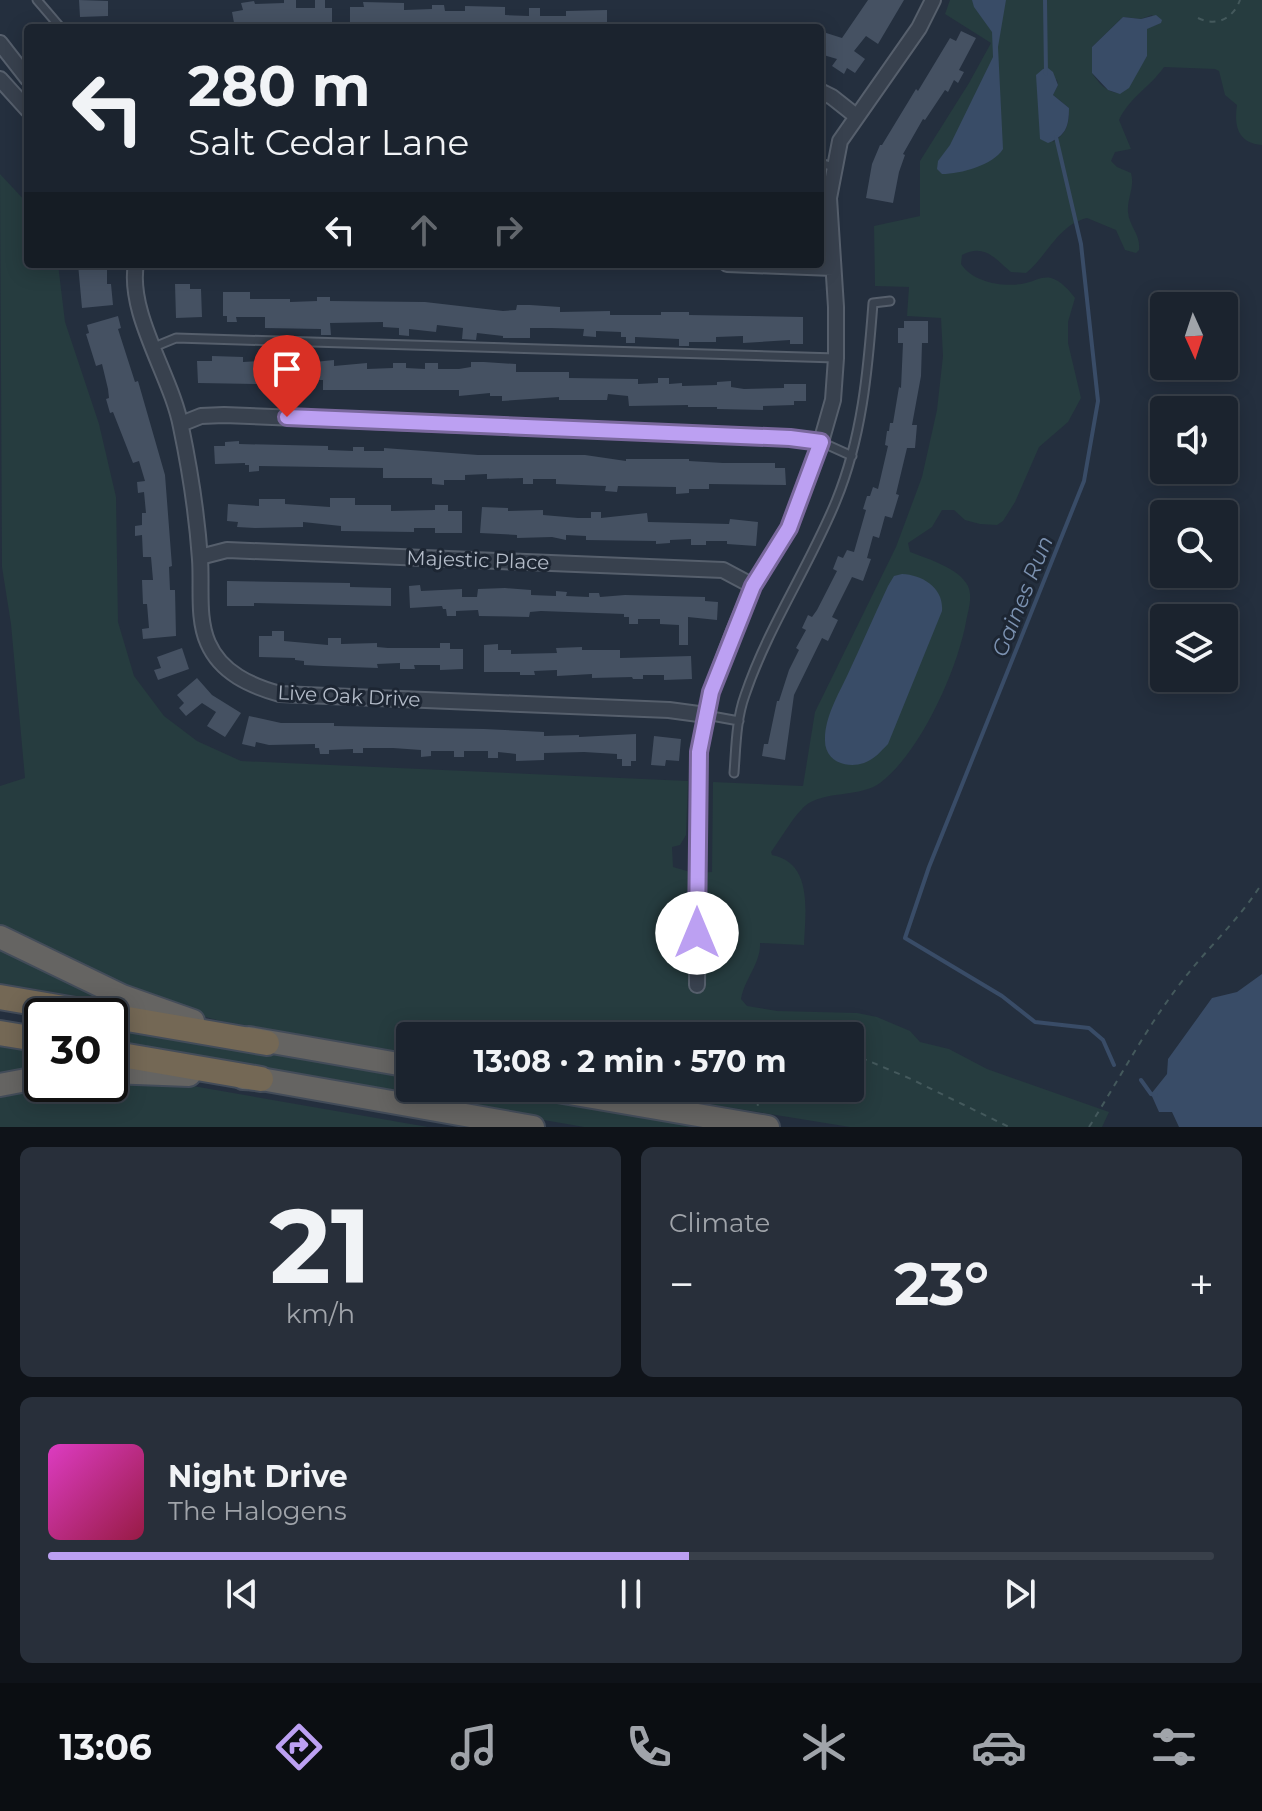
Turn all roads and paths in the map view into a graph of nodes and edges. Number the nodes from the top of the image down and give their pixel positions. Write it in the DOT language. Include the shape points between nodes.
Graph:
graph roads {
  1 [pos="37,0"];
  2 [pos="933,0"];
  3 [pos="1240,0"];
  4 [pos="46,3"];
  5 [pos="1198,18"];
  6 [pos="59,24"];
  7 [pos="0,43"];
  8 [pos="24,74"];
  9 [pos="0,79"];
  10 [pos="824,93"];
  11 [pos="24,106"];
  12 [pos="856,116"];
  13 [pos="827,165"];
  14 [pos="826,244"];
  15 [pos="136,268"];
  16 [pos="824,268"];
  17 [pos="833,268"];
  18 [pos="890,301"];
  19 [pos="154,347"];
  20 [pos="836,358"];
  21 [pos="181,424"];
  22 [pos="821,442"];
  23 [pos="852,456"];
  24 [pos="200,557"];
  25 [pos="753,586"];
  26 [pos="706,715"];
  27 [pos="739,721"];
  28 [pos="734,773"];
  29 [pos="1262,883"];
  30 [pos="0,937"];
  31 [pos="697,985"];
  32 [pos="0,997"];
  33 [pos="0,1033"];
  34 [pos="24,1037"];
  35 [pos="267,1043"];
  36 [pos="128,1056"];
  37 [pos="864,1059"];
  38 [pos="396,1064"];
  39 [pos="128,1073"];
  40 [pos="261,1079"];
  41 [pos="24,1080"];
  42 [pos="0,1085"];
  43 [pos="622,1102"];
  44 [pos="533,1127"];
  45 [pos="768,1127"];
  46 [pos="1009,1127"];
  47 [pos="1089,1127"];
  1 -- 4 [label="lane"];
  2 -- 12 [label="street"];
  3 -- 5 [label="path" via="1228,18"];
  4 -- 6 [label="lane"];
  7 -- 8 [label="street"];
  9 -- 11 [label="street"];
  10 -- 12 [label="street"];
  12 -- 13 [label="street"];
  13 -- 14 [label="street"];
  14 -- 17 [label="street"];
  15 -- 19 [label="street, Live Oak Drive" via="136,295"];
  16 -- 17 [label="street"];
  17 -- 20 [label="street"];
  18 -- 23 [label="lane" via="873,303 865,393"];
  19 -- 20 [label="lane" via="176,338"];
  19 -- 21 [label="street, Live Oak Drive"];
  20 -- 22 [label="street" via="833,400"];
  21 -- 22 [label="street" via="224,415"];
  21 -- 24 [label="street, Live Oak Drive"];
  22 -- 23 [label="lane"];
  22 -- 25 [label="street" via="789,528"];
  23 -- 27 [label="lane" via="836,501 773,626"];
  24 -- 25 [label="street, Majestic Place" via="227,550 723,570"];
  24 -- 26 [label="street, Live Oak Drive" via="202,629 210,648 239,679 259,689"];
  25 -- 26 [label="street"];
  26 -- 27 [label="lane"];
  26 -- 31 [label="street" via="698,767"];
  27 -- 28 [label="lane"];
  29 -- 47 [label="path" via="1154,1019"];
  30 -- 35 [label="highway" via="167,1014"];
  32 -- 35 [label="highway"];
  33 -- 34 [label="highway"];
  35 -- 38 [label="highway"];
  36 -- 40 [label="highway"];
  37 -- 46 [label="path"];
  39 -- 40 [label="highway"];
  40 -- 44 [label="highway"];
  41 -- 42 [label="highway"];
  43 -- 45 [label="highway"];
}
